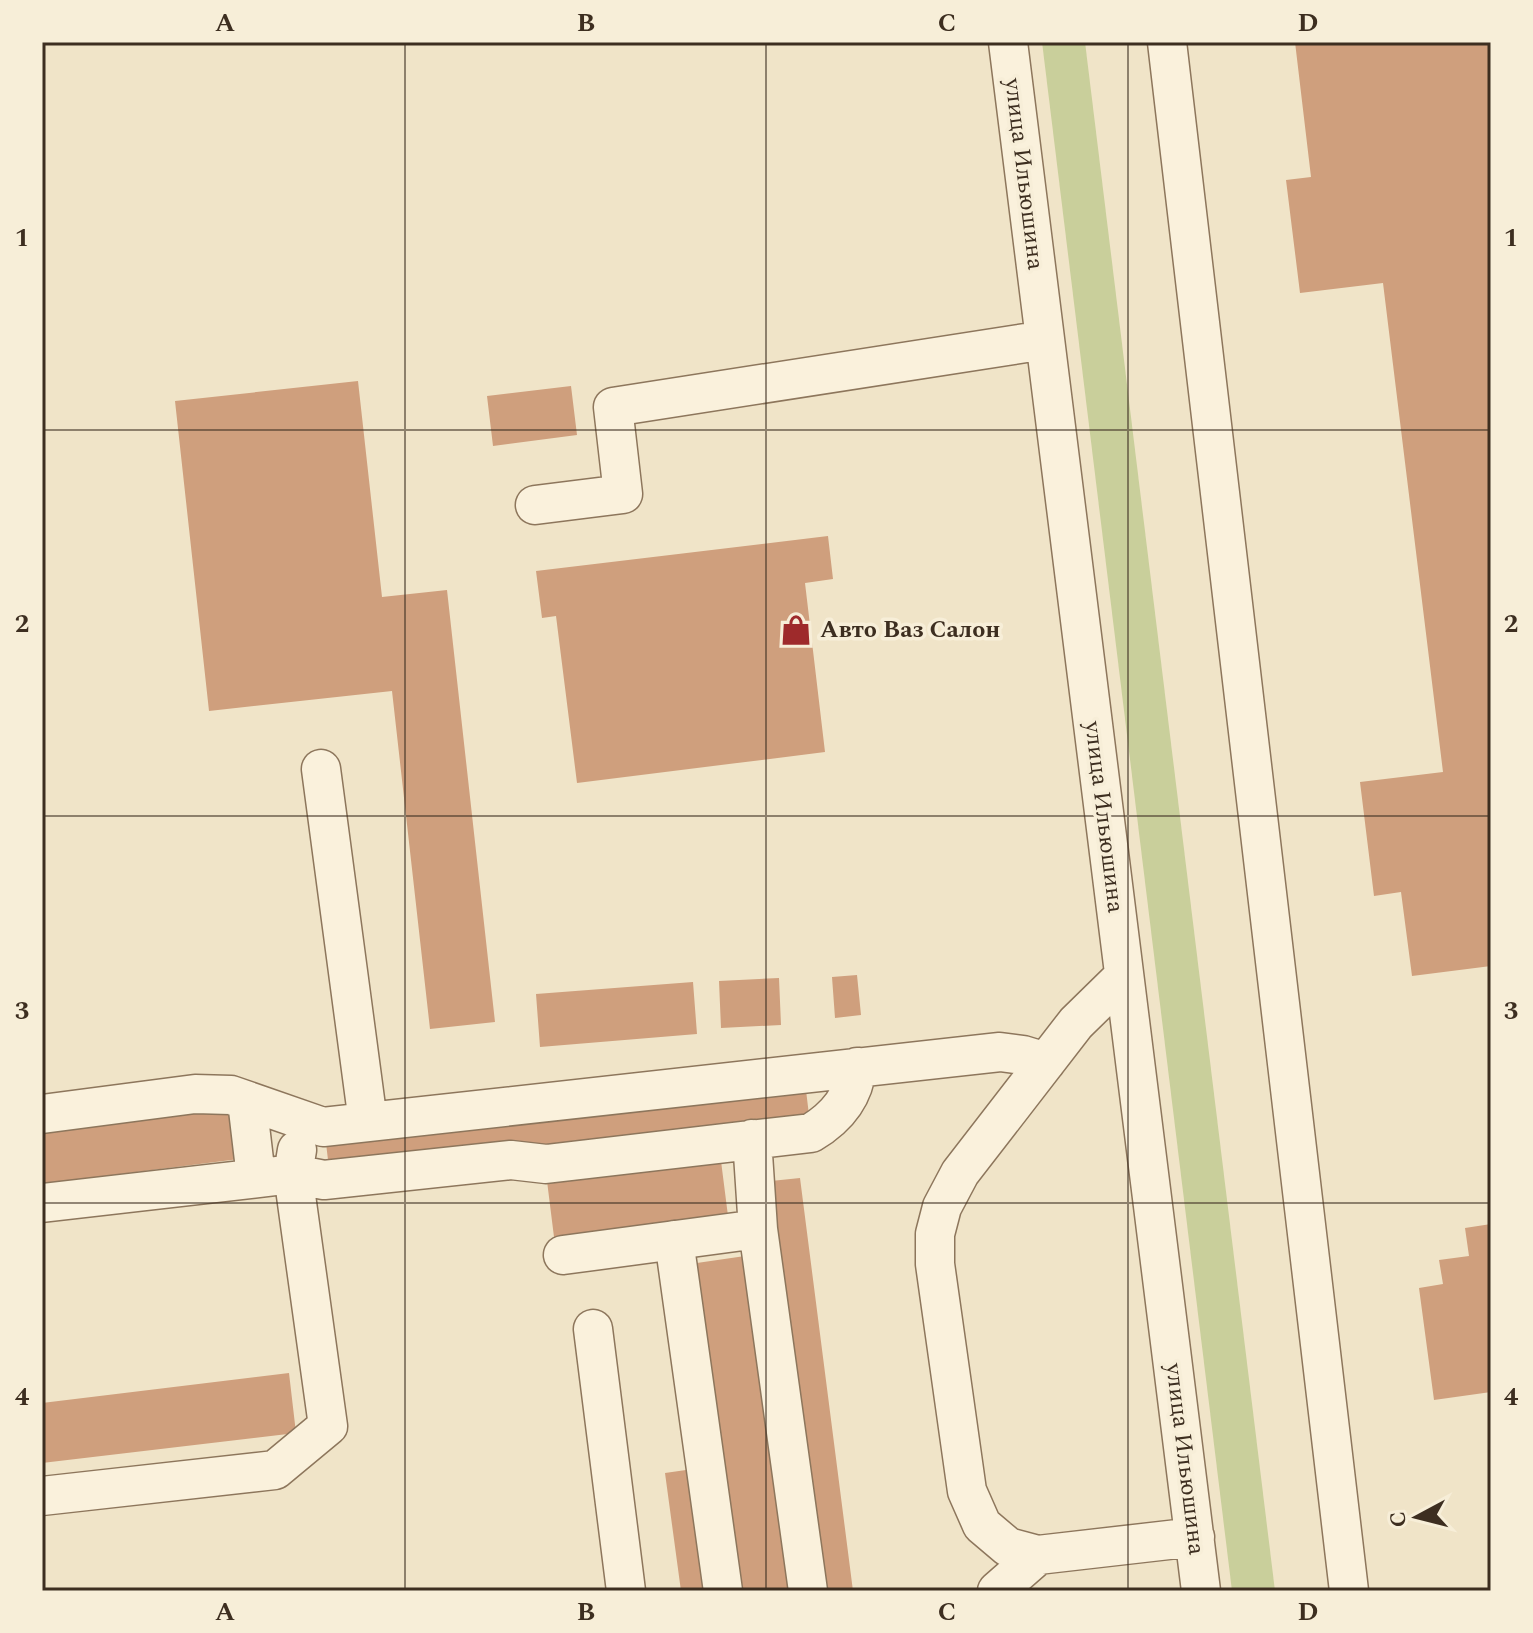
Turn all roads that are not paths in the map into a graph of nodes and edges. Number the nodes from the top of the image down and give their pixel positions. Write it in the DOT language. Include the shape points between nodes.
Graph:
graph roads {
  1 [pos="1008,42"];
  2 [pos="1167,42"];
  3 [pos="1045,340"];
  4 [pos="535,505"];
  5 [pos="321,769"];
  6 [pos="1124,976"];
  7 [pos="1046,1062"];
  8 [pos="857,1067"];
  9 [pos="247,1101"];
  10 [pos="42,1114"];
  11 [pos="302,1120"];
  12 [pos="368,1122"];
  13 [pos="752,1139"];
  14 [pos="274,1175"];
  15 [pos="42,1203"];
  16 [pos="758,1229"];
  17 [pos="674,1240"];
  18 [pos="563,1255"];
  19 [pos="593,1329"];
  20 [pos="42,1496"];
  21 [pos="1195,1537"];
  22 [pos="1038,1555"];
  23 [pos="626,1591"];
  24 [pos="723,1591"];
  25 [pos="808,1591"];
  26 [pos="997,1591"];
  27 [pos="1201,1591"];
  28 [pos="1349,1591"];
  1 -- 3 [label="street, улица Ильюшина"];
  2 -- 28 [label="street"];
  3 -- 4 [label="street" via="613,407 623,494"];
  3 -- 6 [label="street, улица Ильюшина"];
  5 -- 12 [label="street"];
  6 -- 7 [label="street"];
  6 -- 21 [label="street, улица Ильюшина"];
  7 -- 8 [label="street" via="1000,1052"];
  7 -- 22 [label="street" via="960,1173 935,1234 967,1491 982,1525 1008,1547"];
  8 -- 12 [label="street"];
  8 -- 13 [label="street" via="849,1097 828,1123 811,1133"];
  9 -- 10 [label="street" via="195,1094"];
  9 -- 11 [label="street"];
  9 -- 14 [label="street"];
  11 -- 12 [label="street" via="323,1127"];
  11 -- 14 [label="street"];
  13 -- 14 [label="street" via="546,1164 511,1160 324,1180"];
  13 -- 16 [label="street"];
  14 -- 15 [label="street"];
  14 -- 20 [label="street" via="328,1426 275,1470"];
  16 -- 17 [label="street"];
  16 -- 25 [label="street"];
  17 -- 18 [label="street"];
  17 -- 24 [label="street"];
  19 -- 23 [label="street"];
  21 -- 22 [label="street"];
  21 -- 27 [label="street, улица Ильюшина"];
  22 -- 26 [label="street"];
}
